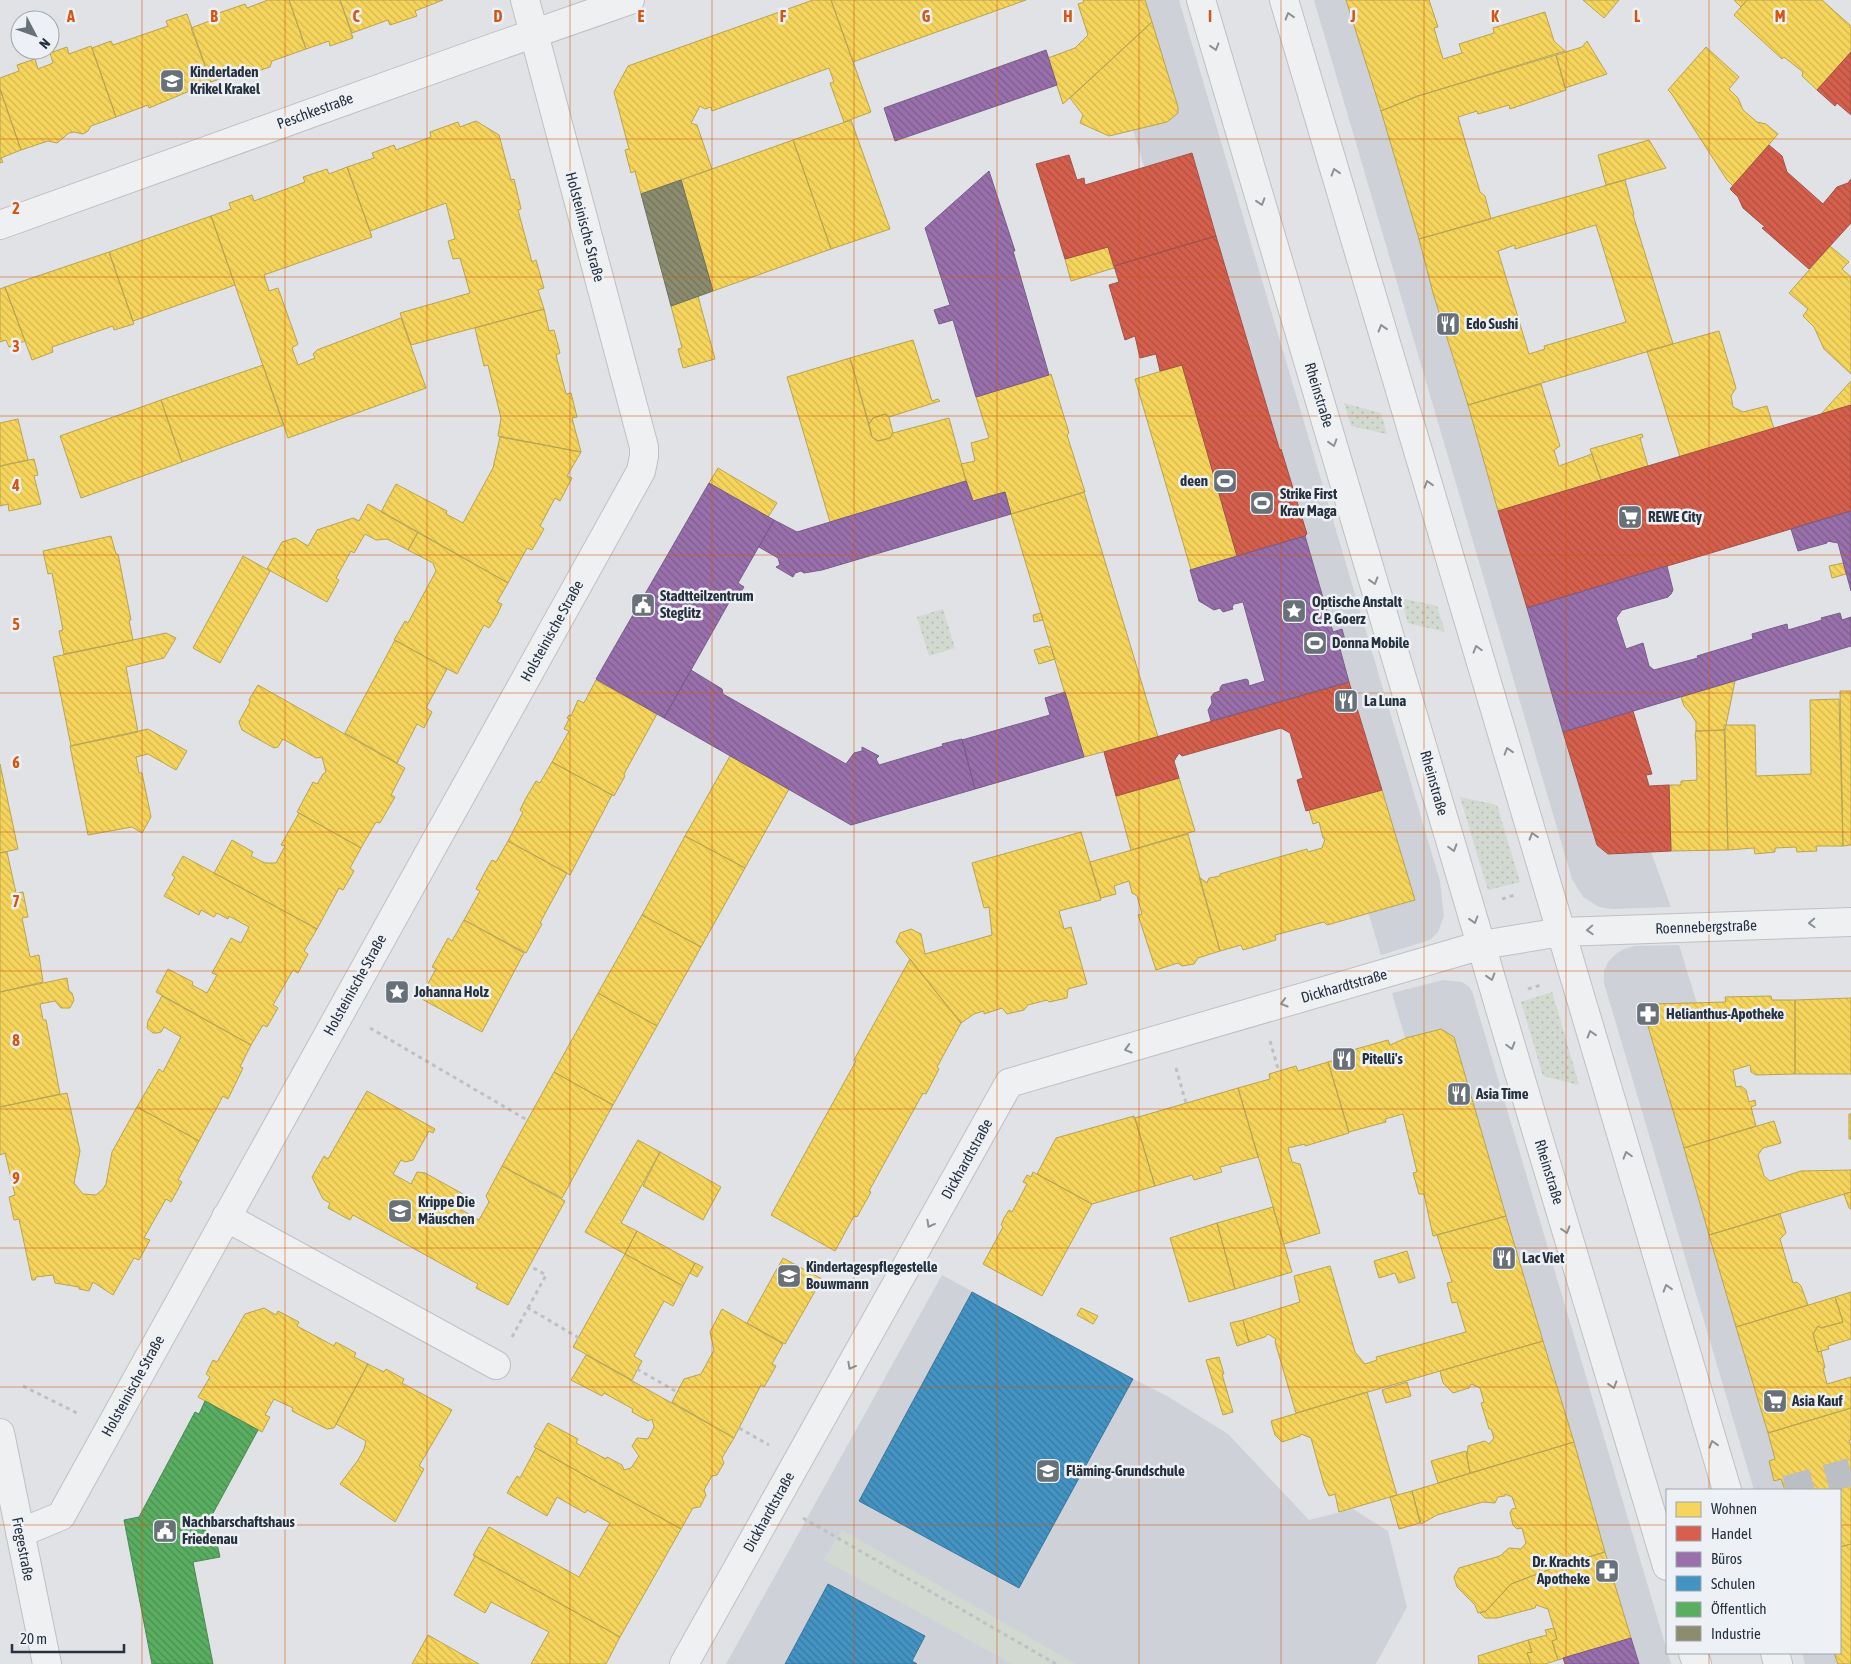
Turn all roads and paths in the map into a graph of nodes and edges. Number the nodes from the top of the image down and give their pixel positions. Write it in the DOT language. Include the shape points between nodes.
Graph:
graph roads {
  1 [pos="525,0"];
  2 [pos="630,0"];
  3 [pos="1201,0"];
  4 [pos="1284,0"];
  5 [pos="534,34"];
  6 [pos="0,225"];
  7 [pos="1523,893"];
  8 [pos="1499,900"];
  9 [pos="1851,922"];
  10 [pos="1562,932"];
  11 [pos="1482,945"];
  12 [pos="1549,982"];
  13 [pos="1526,989"];
  14 [pos="369,1028"];
  15 [pos="1269,1039"];
  16 [pos="1176,1065"];
  17 [pos="1279,1072"];
  18 [pos="1186,1103"];
  19 [pos="527,1120"];
  20 [pos="226,1217"];
  21 [pos="530,1266"];
  22 [pos="528,1308"];
  23 [pos="579,1338"];
  24 [pos="496,1365"];
  25 [pos="637,1369"];
  26 [pos="23,1386"];
  27 [pos="677,1392"];
  28 [pos="79,1414"];
  29 [pos="739,1428"];
  30 [pos="0,1433"];
  31 [pos="774,1448"];
  32 [pos="1727,1489"];
  33 [pos="798,1515"];
  34 [pos="20,1533"];
  35 [pos="1666,1563"];
  36 [pos="47,1664"];
  37 [pos="684,1664"];
  38 [pos="1056,1664"];
  1 -- 5 [label="street, Holsteinische Straße"];
  2 -- 5 [label="street, Peschkestraße"];
  3 -- 11 [label="street, Rheinstraße, one-way"];
  10 -- 4 [label="street, one-way"];
  5 -- 6 [label="street, Peschkestraße"];
  5 -- 20 [label="street, Holsteinische Straße" via="644,448 643,463"];
  7 -- 8 [label="path"];
  9 -- 10 [label="street, Roennebergstraße, one-way"];
  10 -- 11 [label="street, Roennebergstraße"];
  32 -- 10 [label="street, one-way"];
  11 -- 35 [label="street, Rheinstraße, one-way"];
  11 -- 37 [label="street, Dickhardtstraße, one-way" via="1009,1083"];
  12 -- 13 [label="path"];
  14 -- 19 [label="path"];
  15 -- 17 [label="path"];
  16 -- 18 [label="path"];
  20 -- 24 [label="street"];
  20 -- 34 [label="street, Holsteinische Straße" via="61,1516"];
  21 -- 22 [label="path" via="546,1275"];
  22 -- 23 [label="path"];
  22 -- 24 [label="path"];
  25 -- 27 [label="path"];
  26 -- 28 [label="path"];
  29 -- 31 [label="path"];
  30 -- 34 [label="street, Fregestraße"];
  33 -- 38 [label="path"];
  34 -- 36 [label="street, Fregestraße"];
}
